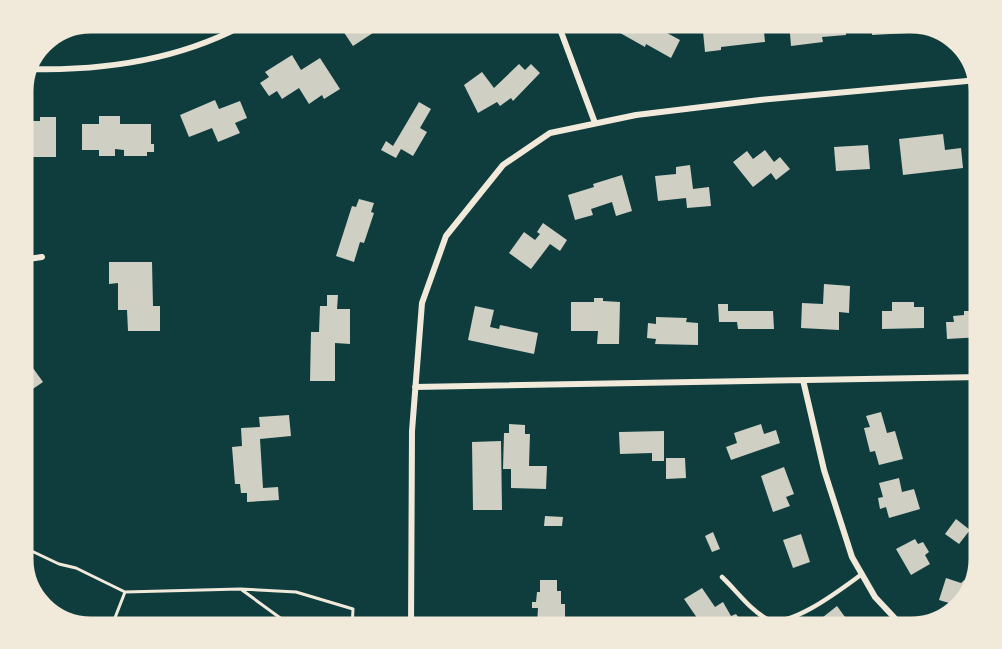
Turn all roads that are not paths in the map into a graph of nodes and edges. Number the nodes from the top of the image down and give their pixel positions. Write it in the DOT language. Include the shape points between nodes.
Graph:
graph roads {
  1 [pos="229,32"];
  2 [pos="561,32"];
  3 [pos="35,69"];
  4 [pos="969,82"];
  5 [pos="595,123"];
  6 [pos="42,257"];
  7 [pos="32,258"];
  8 [pos="970,376"];
  9 [pos="803,380"];
  10 [pos="415,387"];
  11 [pos="862,574"];
  12 [pos="722,577"];
  13 [pos="411,618"];
  14 [pos="766,618"];
  15 [pos="785,618"];
  16 [pos="895,618"];
  1 -- 3 [label="street" via="199,47 135,63"];
  2 -- 5 [label="street"];
  4 -- 5 [label="street" via="760,100"];
  5 -- 10 [label="street" via="550,133 503,165 446,236 422,303"];
  6 -- 7 [label="street"];
  8 -- 9 [label="street"];
  9 -- 10 [label="street"];
  9 -- 11 [label="street" via="824,470 852,557"];
  10 -- 13 [label="street"];
  11 -- 15 [label="lane" via="813,606"];
  11 -- 16 [label="street" via="875,597"];
  12 -- 14 [label="lane"];
}
